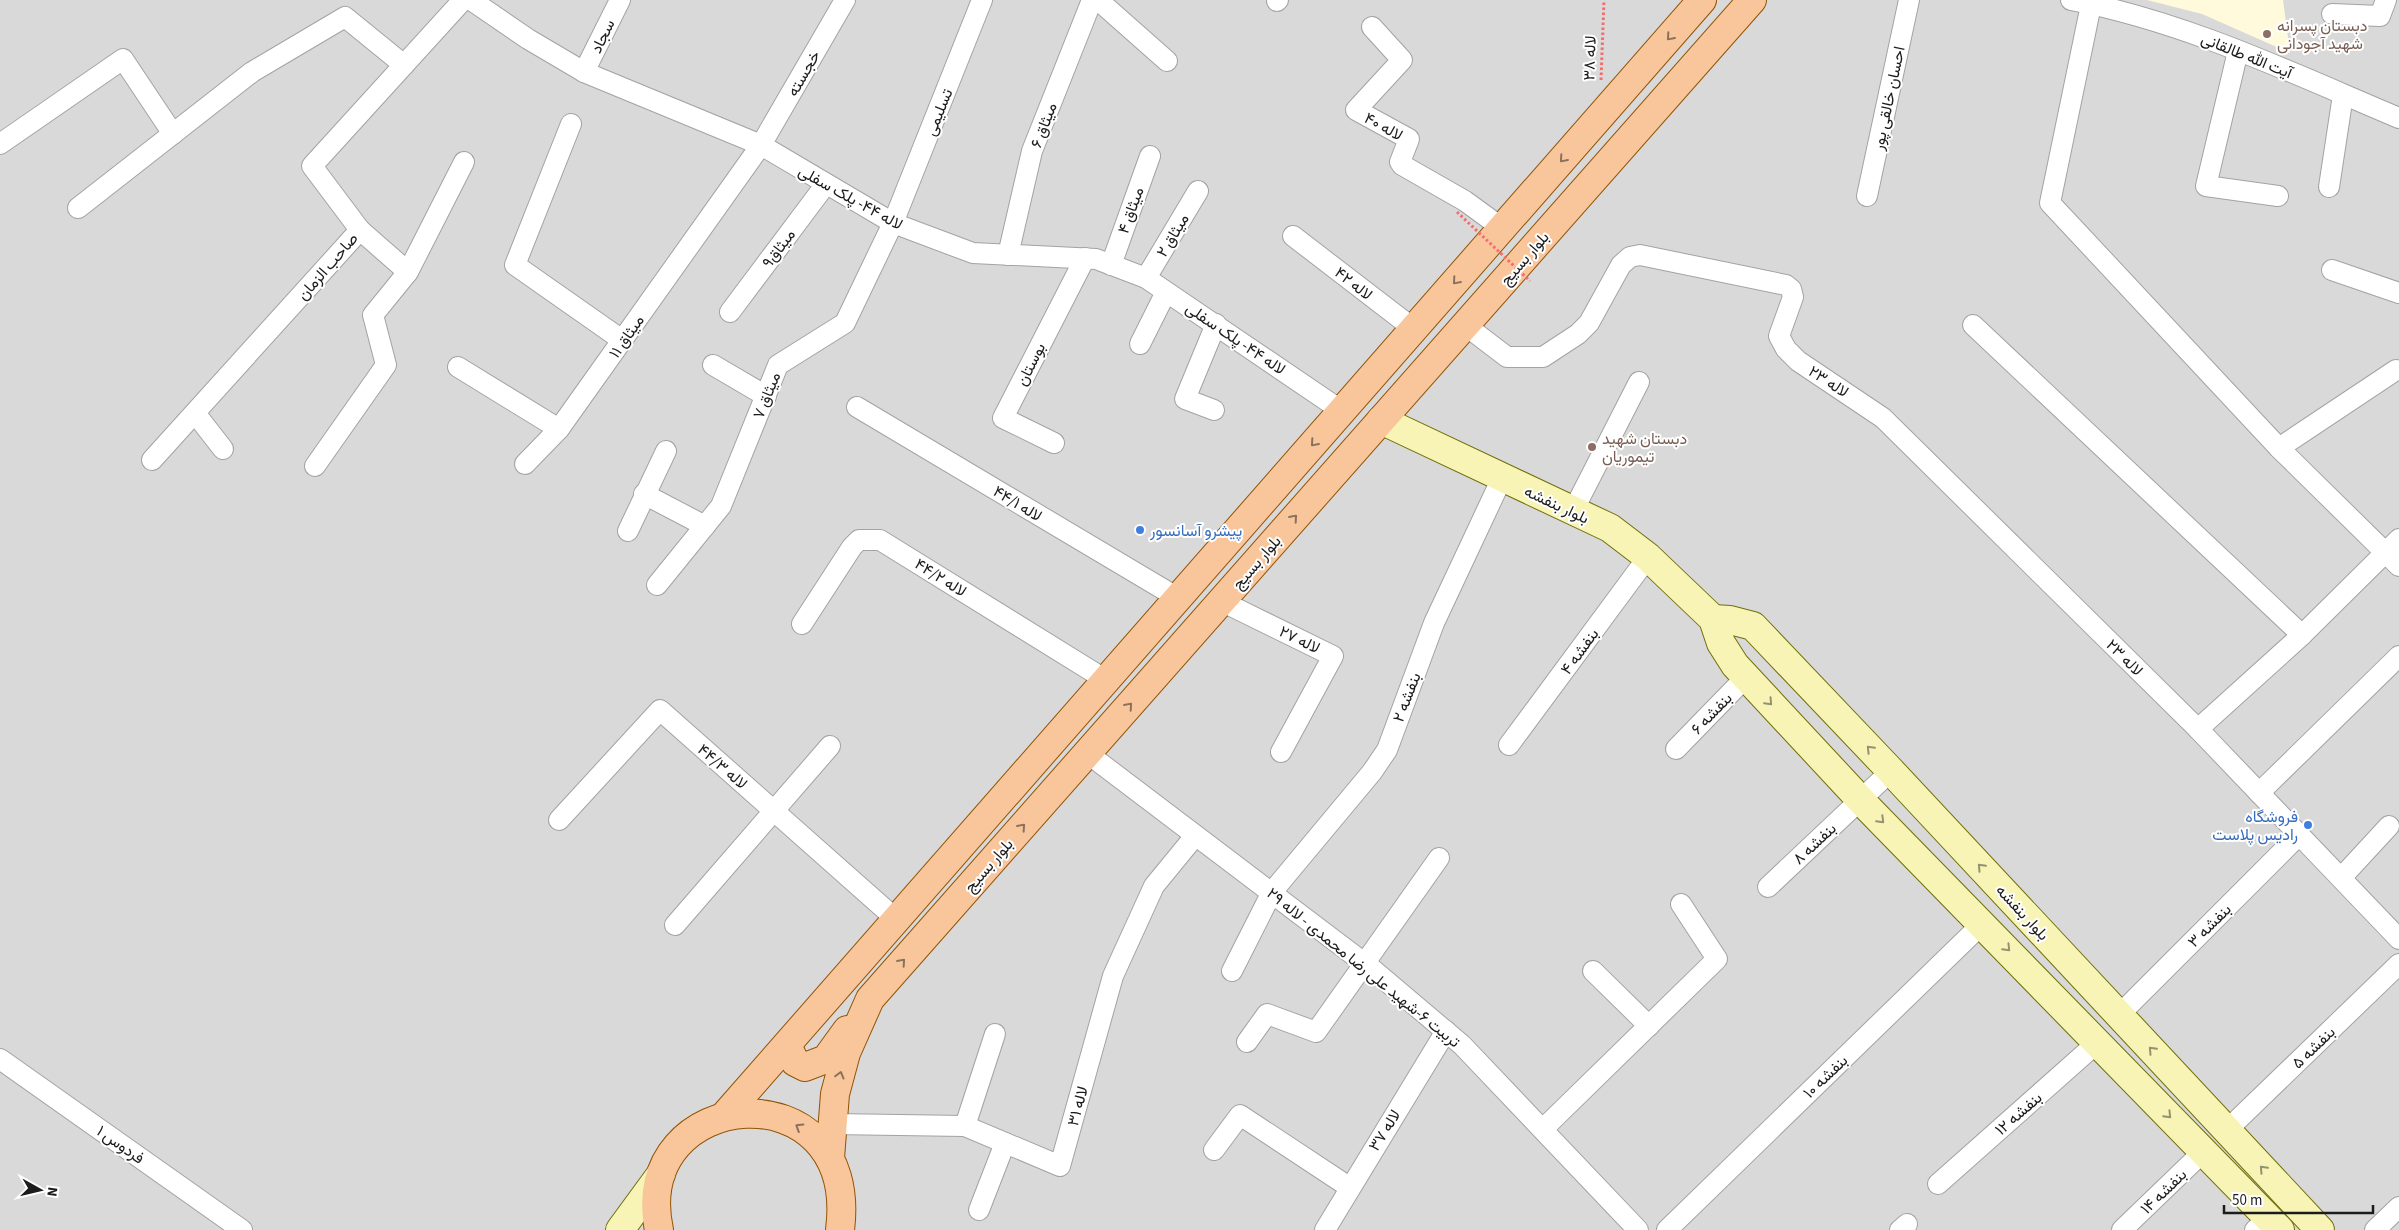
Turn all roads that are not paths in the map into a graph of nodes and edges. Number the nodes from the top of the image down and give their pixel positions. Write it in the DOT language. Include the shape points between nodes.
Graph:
graph roads {
  1 [pos="463,0"];
  2 [pos="471,0"];
  3 [pos="620,0"];
  4 [pos="845,0"];
  5 [pos="982,0"];
  6 [pos="1092,0"];
  7 [pos="1098,0"];
  8 [pos="1702,0"];
  9 [pos="1752,0"];
  10 [pos="1909,0"];
  11 [pos="2071,0"];
  12 [pos="2386,0"];
  13 [pos="2092,2"];
  14 [pos="2332,14"];
  15 [pos="1372,27"];
  16 [pos="2238,51"];
  17 [pos="1167,61"];
  18 [pos="404,65"];
  19 [pos="584,72"];
  20 [pos="2343,95"];
  21 [pos="2399,118"];
  22 [pos="571,124"];
  23 [pos="173,134"];
  24 [pos="0,144"];
  25 [pos="761,145"];
  26 [pos="1150,156"];
  27 [pos="464,162"];
  28 [pos="826,184"];
  29 [pos="2329,187"];
  30 [pos="1198,191"];
  31 [pos="1867,196"];
  32 [pos="2278,196"];
  33 [pos="78,208"];
  34 [pos="893,223"];
  35 [pos="1502,228"];
  36 [pos="360,230"];
  37 [pos="1293,236"];
  38 [pos="1008,255"];
  39 [pos="1085,258"];
  40 [pos="1111,264"];
  41 [pos="2332,270"];
  42 [pos="408,272"];
  43 [pos="1146,278"];
  44 [pos="1166,292"];
  45 [pos="2399,293"];
  46 [pos="730,312"];
  47 [pos="1216,324"];
  48 [pos="1465,325"];
  49 [pos="1972,325"];
  50 [pos="1414,329"];
  51 [pos="622,340"];
  52 [pos="1140,344"];
  53 [pos="713,365"];
  54 [pos="458,367"];
  55 [pos="2396,370"];
  56 [pos="1639,382"];
  57 [pos="766,396"];
  58 [pos="858,407"];
  59 [pos="1214,410"];
  60 [pos="1342,411"];
  61 [pos="195,413"];
  62 [pos="1381,420"];
  63 [pos="559,429"];
  64 [pos="1054,443"];
  65 [pos="2279,448"];
  66 [pos="223,449"];
  67 [pos="666,450"];
  68 [pos="152,460"];
  69 [pos="525,464"];
  70 [pos="315,466"];
  71 [pos="1502,478"];
  72 [pos="644,494"];
  73 [pos="1574,511"];
  74 [pos="705,526"];
  75 [pos="628,531"];
  76 [pos="2395,552"];
  77 [pos="1648,557"];
  78 [pos="657,585"];
  79 [pos="1178,598"];
  80 [pos="1221,601"];
  81 [pos="1713,620"];
  82 [pos="802,624"];
  83 [pos="2302,634"];
  84 [pos="2399,656"];
  85 [pos="1746,677"];
  86 [pos="1106,680"];
  87 [pos="2198,729"];
  88 [pos="1510,745"];
  89 [pos="830,746"];
  90 [pos="1676,748"];
  91 [pos="1281,752"];
  92 [pos="1087,753"];
  93 [pos="1891,771"];
  94 [pos="2259,793"];
  95 [pos="1861,799"];
  96 [pos="774,811"];
  97 [pos="559,820"];
  98 [pos="2389,826"];
  99 [pos="2299,835"];
  100 [pos="1195,836"];
  101 [pos="1439,858"];
  102 [pos="2341,878"];
  103 [pos="1768,888"];
  104 [pos="1272,892"];
  105 [pos="1681,904"];
  106 [pos="897,920"];
  107 [pos="1983,923"];
  108 [pos="675,925"];
  109 [pos="2399,939"];
  110 [pos="1364,964"];
  111 [pos="2399,964"];
  112 [pos="1232,970"];
  113 [pos="1593,971"];
  114 [pos="870,999"];
  115 [pos="2119,1015"];
  116 [pos="1649,1026"];
  117 [pos="1446,1031"];
  118 [pos="995,1034"];
  119 [pos="1247,1042"];
  120 [pos="2098,1042"];
  121 [pos="787,1045"];
  122 [pos="0,1058"];
  123 [pos="725,1115"];
  124 [pos="832,1124"];
  125 [pos="965,1126"];
  126 [pos="1543,1129"];
  127 [pos="2227,1130"];
  128 [pos="1005,1143"];
  129 [pos="1214,1150"];
  130 [pos="2204,1151"];
  131 [pos="830,1158"];
  132 [pos="661,1174"];
  133 [pos="1938,1184"];
  134 [pos="1349,1187"];
  135 [pos="2399,1207"];
  136 [pos="979,1210"];
  137 [pos="2268,1226"];
  138 [pos="242,1230"];
  139 [pos="620,1230"];
  140 [pos="659,1230"];
  141 [pos="840,1230"];
  142 [pos="1324,1230"];
  143 [pos="1638,1230"];
  144 [pos="1666,1230"];
  145 [pos="2122,1230"];
  146 [pos="2320,1230"];
  147 [pos="2375,1230"];
  1 -- 18 [label="street, صاحب الزمان"];
  2 -- 19 [label="street, لاله ۴۴- پلک سفلی"];
  3 -- 19 [label="street, سجاد"];
  4 -- 25 [label="street, خجسته"];
  5 -- 34 [label="street, تسلیمی"];
  6 -- 38 [label="street, میثاق ۶" via="1032,151"];
  7 -- 17 [label="street"];
  8 -- 35 [label="main road, بلوار بسیج, one-way"];
  9 -- 48 [label="main road, بلوار بسیج"];
  10 -- 31 [label="street, احسان خالقی پور"];
  11 -- 13 [label="street, آیت الله طالقانی"];
  12 -- 14 [label="street" via="2380,16"];
  13 -- 16 [label="street, آیت الله طالقانی" via="2182,29"];
  13 -- 65 [label="street" via="2050,203"];
  15 -- 35 [label="street, لاله ۴۰" via="1402,60 1356,110 1409,139 1400,162 1402,165"];
  16 -- 20 [label="street, آیت الله طالقانی"];
  16 -- 32 [label="street" via="2206,186"];
  18 -- 23 [label="street" via="345,17 252,72"];
  18 -- 36 [label="street, صاحب الزمان" via="312,166"];
  19 -- 25 [label="street, لاله ۴۴- پلک سفلی"];
  20 -- 21 [label="street, آیت الله طالقانی"];
  20 -- 29 [label="street"];
  22 -- 51 [label="street" via="515,265"];
  23 -- 24 [label="street" via="124,59"];
  23 -- 33 [label="street"];
  25 -- 28 [label="street, لاله ۴۴- پلک سفلی"];
  25 -- 51 [label="street, میثاق ۱۱"];
  26 -- 40 [label="street, میثاق ۴"];
  27 -- 42 [label="street"];
  28 -- 34 [label="street, لاله ۴۴- پلک سفلی"];
  28 -- 46 [label="street, میثاق۹"];
  30 -- 43 [label="street, میثاق ۲"];
  34 -- 38 [label="street, لاله ۴۴- پلک سفلی" via="973,253"];
  34 -- 57 [label="street, میثاق ۷" via="845,323 778,365"];
  35 -- 50 [label="main road, بلوار بسیج, one-way"];
  36 -- 42 [label="street"];
  36 -- 61 [label="street, صاحب الزمان"];
  37 -- 50 [label="street, لاله ۴۲"];
  38 -- 39 [label="street, لاله ۴۴- پلک سفلی"];
  39 -- 40 [label="street, لاله ۴۴- پلک سفلی"];
  39 -- 64 [label="street, بوستان" via="1003,418"];
  40 -- 43 [label="street, لاله ۴۴- پلک سفلی"];
  41 -- 45 [label="street"];
  42 -- 70 [label="street" via="372,315 386,364"];
  43 -- 44 [label="street, لاله ۴۴- پلک سفلی"];
  44 -- 47 [label="street, لاله ۴۴- پلک سفلی"];
  44 -- 52 [label="street"];
  47 -- 59 [label="street" via="1185,399"];
  47 -- 60 [label="street, لاله ۴۴- پلک سفلی"];
  48 -- 62 [label="main road, بلوار بسیج"];
  48 -- 87 [label="street, لاله ۲۳" via="1507,357 1543,357 1589,323 1621,265 1640,255 1786,285 1793,297 1779,336 1786,349 1798,361 1883,418"];
  49 -- 83 [label="street"];
  50 -- 60 [label="main road, بلوار بسیج"];
  51 -- 63 [label="street, میثاق ۱۱"];
  53 -- 57 [label="street"];
  54 -- 63 [label="street"];
  55 -- 65 [label="street"];
  56 -- 73 [label="street"];
  57 -- 74 [label="street, میثاق ۷" via="721,506"];
  58 -- 79 [label="street, لاله ۴۴/۱"];
  60 -- 79 [label="main road, بلوار بسیج, one-way"];
  61 -- 66 [label="street"];
  61 -- 68 [label="street, صاحب الزمان"];
  62 -- 71 [label="main road, بلوار بنفشه"];
  80 -- 62 [label="main road, بلوار بسیج, one-way"];
  63 -- 69 [label="street, میثاق ۱۱"];
  65 -- 76 [label="street"];
  67 -- 72 [label="street"];
  71 -- 73 [label="main road, بلوار بنفشه"];
  71 -- 104 [label="street, بنفشه ۲" via="1434,623 1387,750"];
  72 -- 74 [label="street"];
  72 -- 75 [label="street"];
  73 -- 77 [label="main road, بلوار بنفشه" via="1610,528"];
  74 -- 78 [label="street, میثاق ۷"];
  76 -- 83 [label="street"];
  77 -- 81 [label="main road, بلوار بنفشه"];
  77 -- 88 [label="street, بنفشه ۴"];
  79 -- 86 [label="main road, بلوار بسیج"];
  80 -- 91 [label="street, لاله ۲۷" via="1333,656"];
  92 -- 80 [label="main road, بلوار بسیج, one-way"];
  81 -- 85 [label="main road, بلوار بنفشه" via="1721,643"];
  93 -- 81 [label="main road, بلوار بنفشه, one-way" via="1753,626 1730,620"];
  82 -- 86 [label="street, لاله ۴۴/۲" via="852,547 859,540 880,540"];
  83 -- 87 [label="street"];
  84 -- 94 [label="street"];
  85 -- 90 [label="street, بنفشه ۶"];
  85 -- 95 [label="main road, بلوار بنفشه, one-way"];
  86 -- 106 [label="main road, بلوار بسیج"];
  87 -- 94 [label="street"];
  89 -- 96 [label="street"];
  92 -- 100 [label="street, تربیت ۶-شهید علی رضا محمدی - لاله ۲۹"];
  114 -- 92 [label="main road, بلوار بسیج, one-way"];
  93 -- 95 [label="street, بنفشه ۸"];
  115 -- 93 [label="main road, بلوار بنفشه, one-way"];
  94 -- 99 [label="street"];
  95 -- 103 [label="street, بنفشه ۸"];
  95 -- 107 [label="main road, بلوار بنفشه, one-way"];
  96 -- 97 [label="street, لاله ۴۴/۳" via="660,710"];
  96 -- 106 [label="street, لاله ۴۴/۳"];
  96 -- 108 [label="street"];
  98 -- 102 [label="street"];
  99 -- 102 [label="street"];
  99 -- 115 [label="street, بنفشه ۳"];
  100 -- 104 [label="street, تربیت ۶-شهید علی رضا محمدی - لاله ۲۹"];
  100 -- 128 [label="street, لاله ۳۱" via="1154,886 1113,976 1060,1166"];
  101 -- 110 [label="street"];
  102 -- 109 [label="street"];
  104 -- 110 [label="street, تربیت ۶-شهید علی رضا محمدی - لاله ۲۹"];
  104 -- 112 [label="street, بنفشه ۲"];
  105 -- 116 [label="street" via="1717,959"];
  106 -- 121 [label="main road, بلوار بسیج"];
  107 -- 120 [label="main road, بلوار بنفشه, one-way"];
  107 -- 144 [label="street, بنفشه ۱۰"];
  110 -- 117 [label="street, تربیت ۶-شهید علی رضا محمدی - لاله ۲۹"];
  110 -- 119 [label="street" via="1316,1032 1267,1014"];
  111 -- 127 [label="street, بنفشه ۵"];
  113 -- 116 [label="street"];
  114 -- 121 [label="main road" via="826,1059 805,1067 795,1062"];
  124 -- 114 [label="main road, بلوار بسیج, one-way" via="835,1094 846,1053"];
  127 -- 115 [label="main road, بلوار بنفشه, one-way"];
  116 -- 126 [label="street"];
  117 -- 126 [label="street, تربیت ۶-شهید علی رضا محمدی - لاله ۲۹"];
  117 -- 134 [label="street, لاله ۳۷"];
  118 -- 125 [label="street"];
  120 -- 130 [label="main road, بلوار بنفشه, one-way"];
  120 -- 133 [label="street, بنفشه ۱۲"];
  121 -- 123 [label="main road, بلوار بسیج"];
  122 -- 138 [label="street, فردوس ۱"];
  131 -- 123 [label="main road, one-way" via="811,1135 785,1118 755,1112"];
  123 -- 132 [label="main road" via="697,1127 676,1148"];
  124 -- 125 [label="street, لاله ۳۱"];
  124 -- 131 [label="main road, بلوار بسیج"];
  125 -- 128 [label="street, لاله ۳۱"];
  126 -- 143 [label="street, تربیت ۶-شهید علی رضا محمدی - لاله ۲۹"];
  146 -- 127 [label="main road, بلوار بنفشه, one-way"];
  128 -- 136 [label="street"];
  129 -- 134 [label="street" via="1240,1115"];
  130 -- 137 [label="main road, بلوار بنفشه"];
  130 -- 145 [label="street, بنفشه ۱۴"];
  131 -- 141 [label="main road" via="840,1181 843,1206"];
  132 -- 139 [label="main road"];
  132 -- 140 [label="main road" via="656,1201"];
  134 -- 142 [label="street, لاله ۳۷"];
  135 -- 147 [label="street"];
}
